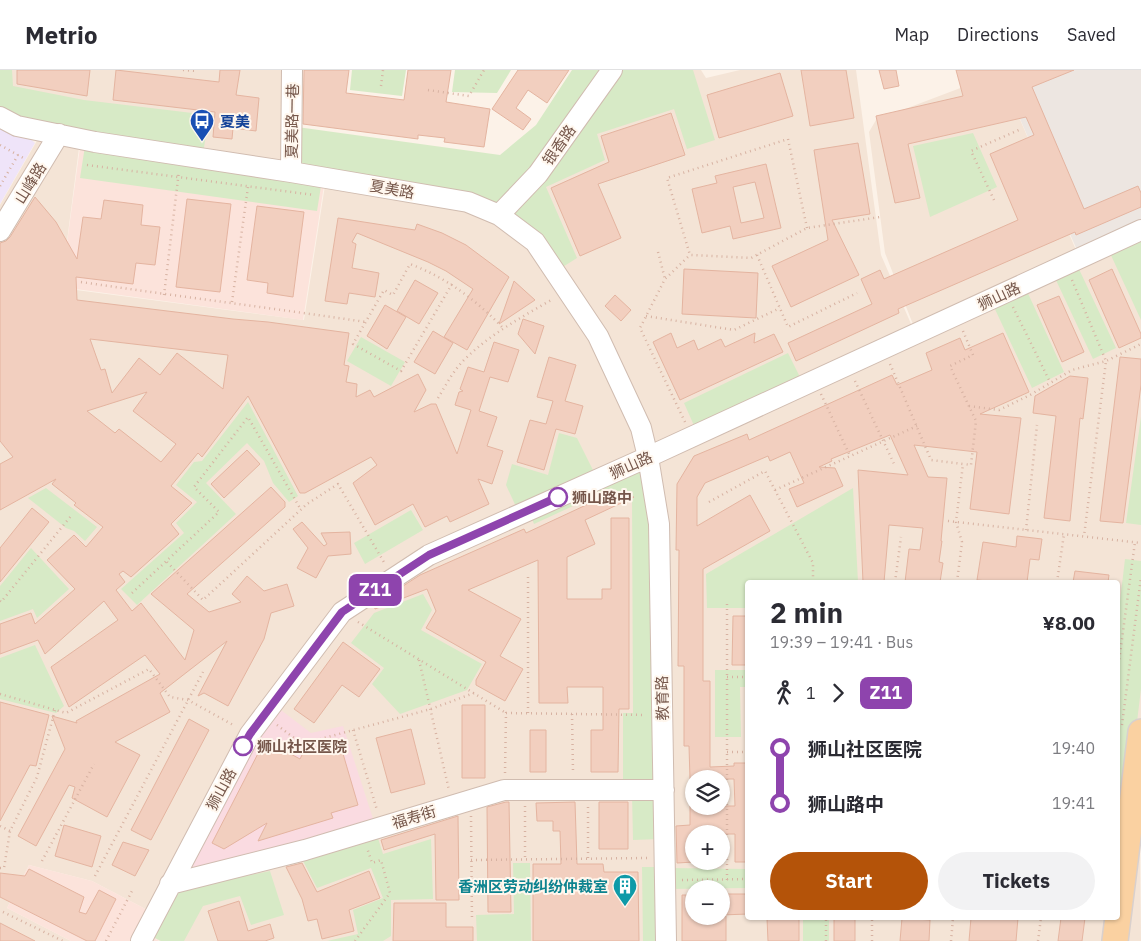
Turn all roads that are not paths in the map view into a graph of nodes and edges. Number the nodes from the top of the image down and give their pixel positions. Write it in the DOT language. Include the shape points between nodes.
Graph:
graph roads {
  1 [pos="292,70"];
  2 [pos="612,70"];
  3 [pos="0,117"];
  4 [pos="59,134"];
  5 [pos="291,172"];
  6 [pos="499,216"];
  7 [pos="1141,230"];
  8 [pos="0,231"];
  9 [pos="648,457"];
  10 [pos="1131,733"];
  11 [pos="664,790"];
  12 [pos="1135,840"];
  13 [pos="170,884"];
  14 [pos="1120,916"];
  15 [pos="1119,920"];
  16 [pos="141,941"];
  17 [pos="666,941"];
  18 [pos="1115,941"];
  1 -- 5 [label="street, 夏美路一巷"];
  2 -- 6 [label="street, 银香路" via="538,174"];
  3 -- 4 [label="street, 夏美路" via="17,126"];
  4 -- 5 [label="street, 夏美路"];
  4 -- 8 [label="street, 山峰路"];
  5 -- 6 [label="street, 夏美路" via="468,202"];
  6 -- 9 [label="street, 夏美路" via="535,242 598,336 641,428"];
  7 -- 9 [label="street, 狮山路"];
  9 -- 11 [label="street, 教育路" via="660,524"];
  9 -- 13 [label="street, 狮山路" via="429,555 342,612 250,734"];
  10 -- 12 [label="main road"];
  11 -- 13 [label="street, 福寿街" via="504,790 305,850"];
  11 -- 17 [label="street, 教育路"];
  12 -- 14 [label="main road"];
  13 -- 16 [label="street, 狮山路"];
  15 -- 18 [label="main road"];
}
